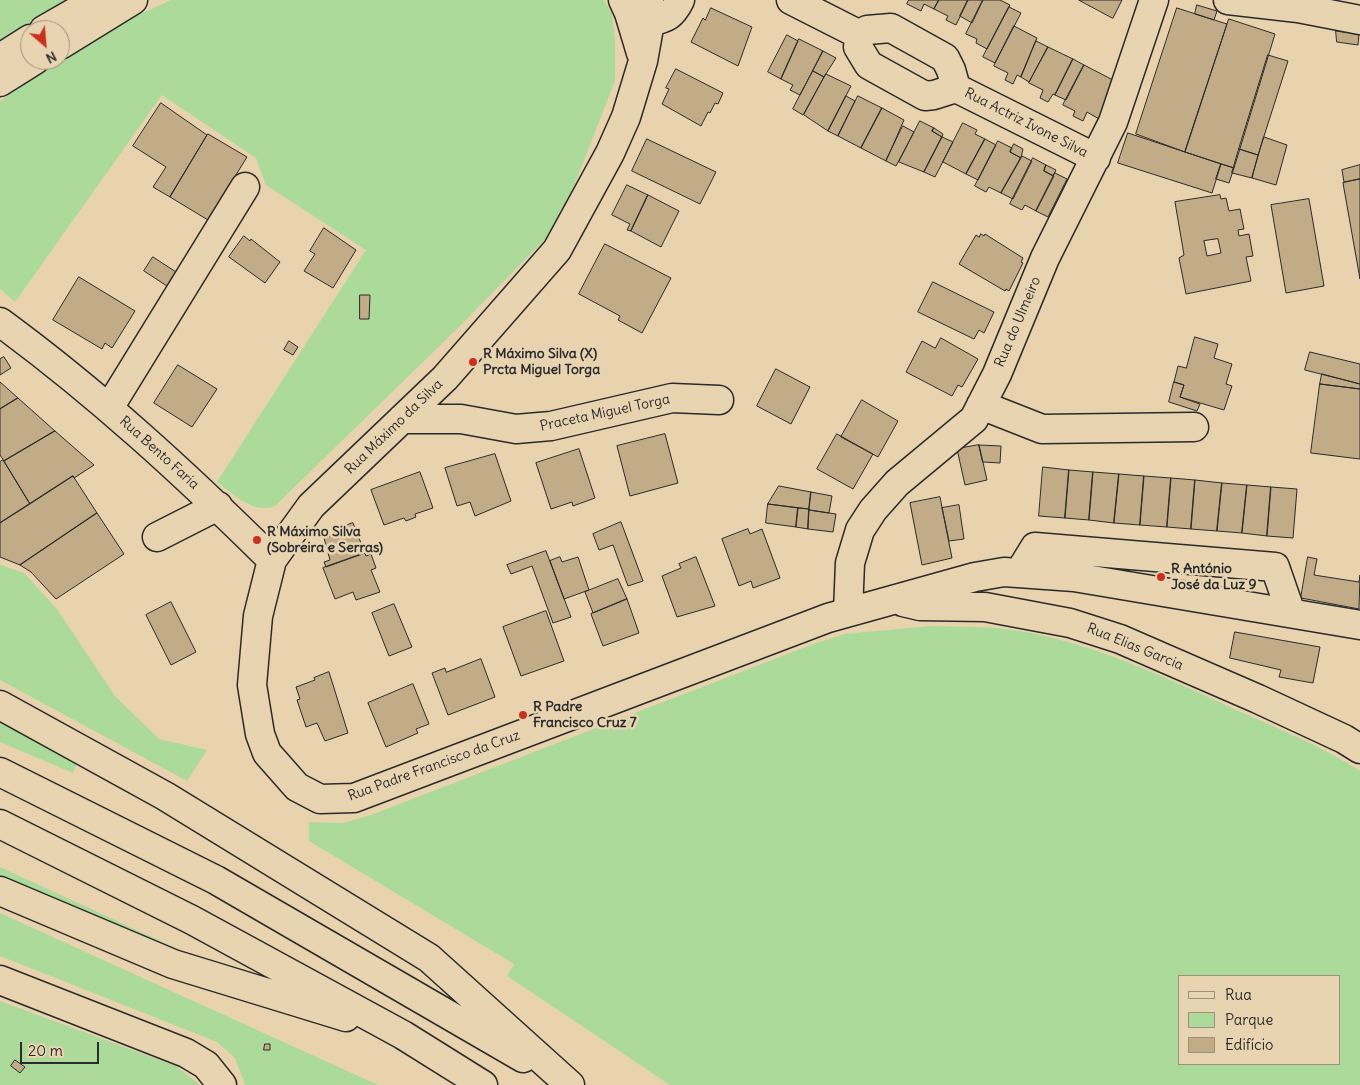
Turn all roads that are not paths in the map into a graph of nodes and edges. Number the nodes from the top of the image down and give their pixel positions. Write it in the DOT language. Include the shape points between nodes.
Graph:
graph roads {
  1 [pos="96,0"];
  2 [pos="134,0"];
  3 [pos="623,0"];
  4 [pos="680,0"];
  5 [pos="791,0"];
  6 [pos="1154,0"];
  7 [pos="1228,0"];
  8 [pos="649,11"];
  9 [pos="61,20"];
  10 [pos="1360,20"];
  11 [pos="860,35"];
  12 [pos="70,39"];
  13 [pos="20,45"];
  14 [pos="0,58"];
  15 [pos="643,62"];
  16 [pos="20,69"];
  17 [pos="0,82"];
  18 [pos="956,88"];
  19 [pos="1096,158"];
  20 [pos="245,187"];
  21 [pos="0,322"];
  22 [pos="445,378"];
  23 [pos="719,400"];
  24 [pos="980,405"];
  25 [pos="109,408"];
  26 [pos="461,419"];
  27 [pos="402,420"];
  28 [pos="1194,427"];
  29 [pos="218,506"];
  30 [pos="157,537"];
  31 [pos="272,560"];
  32 [pos="1018,573"];
  33 [pos="895,599"];
  34 [pos="1291,613"];
  35 [pos="838,615"];
  36 [pos="1360,624"];
  37 [pos="0,705"];
  38 [pos="1360,749"];
  39 [pos="0,772"];
  40 [pos="320,799"];
  41 [pos="0,824"];
  42 [pos="0,891"];
  43 [pos="0,980"];
  44 [pos="402,1035"];
  45 [pos="222,1085"];
  46 [pos="483,1085"];
  47 [pos="570,1085"];
  1 -- 9 [label="main road"];
  2 -- 12 [label="main road"];
  3 -- 15 [label="main road"];
  4 -- 8 [label="main road" via="673,14 666,19"];
  5 -- 11 [label="main road"];
  6 -- 19 [label="main road, Rua do Ulmeiro" via="1114,122"];
  7 -- 10 [label="main road" via="1298,8"];
  8 -- 15 [label="main road, Rua Máximo da Silva"];
  11 -- 18 [label="main road, Rua Actriz Ivone Silva" via="867,30 891,28 937,53 951,70"];
  11 -- 18 [label="main road, Rua Actriz Ivone Silva" via="858,48 869,65 925,96"];
  13 -- 14 [label="main road"];
  15 -- 22 [label="main road, Rua Máximo da Silva" via="626,118 610,153 557,250"];
  16 -- 17 [label="main road"];
  18 -- 19 [label="main road, Rua Actriz Ivone Silva"];
  19 -- 24 [label="main road, Rua do Ulmeiro" via="1045,258 997,374"];
  20 -- 25 [label="main road"];
  21 -- 25 [label="main road, Rua Bento Faria"];
  22 -- 26 [label="main road"];
  22 -- 27 [label="main road, Rua Máximo da Silva"];
  23 -- 26 [label="main road, Praceta Miguel Torga" via="672,398 551,426 516,429"];
  24 -- 28 [label="main road" via="1042,429"];
  24 -- 35 [label="main road, Rua do Ulmeiro" via="974,419 897,483 864,523 850,563"];
  25 -- 29 [label="main road, Rua Bento Faria"];
  26 -- 27 [label="main road, Praceta Miguel Torga"];
  27 -- 31 [label="main road, Rua Máximo da Silva" via="311,506"];
  29 -- 30 [label="main road"];
  29 -- 31 [label="main road, Rua Bento Faria"];
  31 -- 40 [label="main road, Rua Máximo da Silva" via="258,616 252,685 254,704 266,752 297,786"];
  32 -- 33 [label="main road, Rua Padre Francisco da Cruz" via="975,577"];
  32 -- 34 [label="main road, Rua Padre Francisco da Cruz" via="1074,577"];
  32 -- 34 [label="main road" via="1035,547 1275,567"];
  33 -- 35 [label="main road, Rua Padre Francisco da Cruz"];
  33 -- 38 [label="main road, Rua Elias Garcia" via="909,605 985,607 1070,622 1146,650 1344,738"];
  34 -- 36 [label="main road, Rua Padre Francisco da Cruz"];
  35 -- 40 [label="main road, Rua Padre Francisco da Cruz" via="354,798"];
  37 -- 47 [label="main road" via="165,796 429,958"];
  39 -- 47 [label="main road" via="216,880"];
  41 -- 44 [label="main road" via="192,920"];
  42 -- 44 [label="main road" via="173,964"];
  43 -- 45 [label="main road" via="186,1053 206,1065"];
  44 -- 46 [label="main road"];
}
